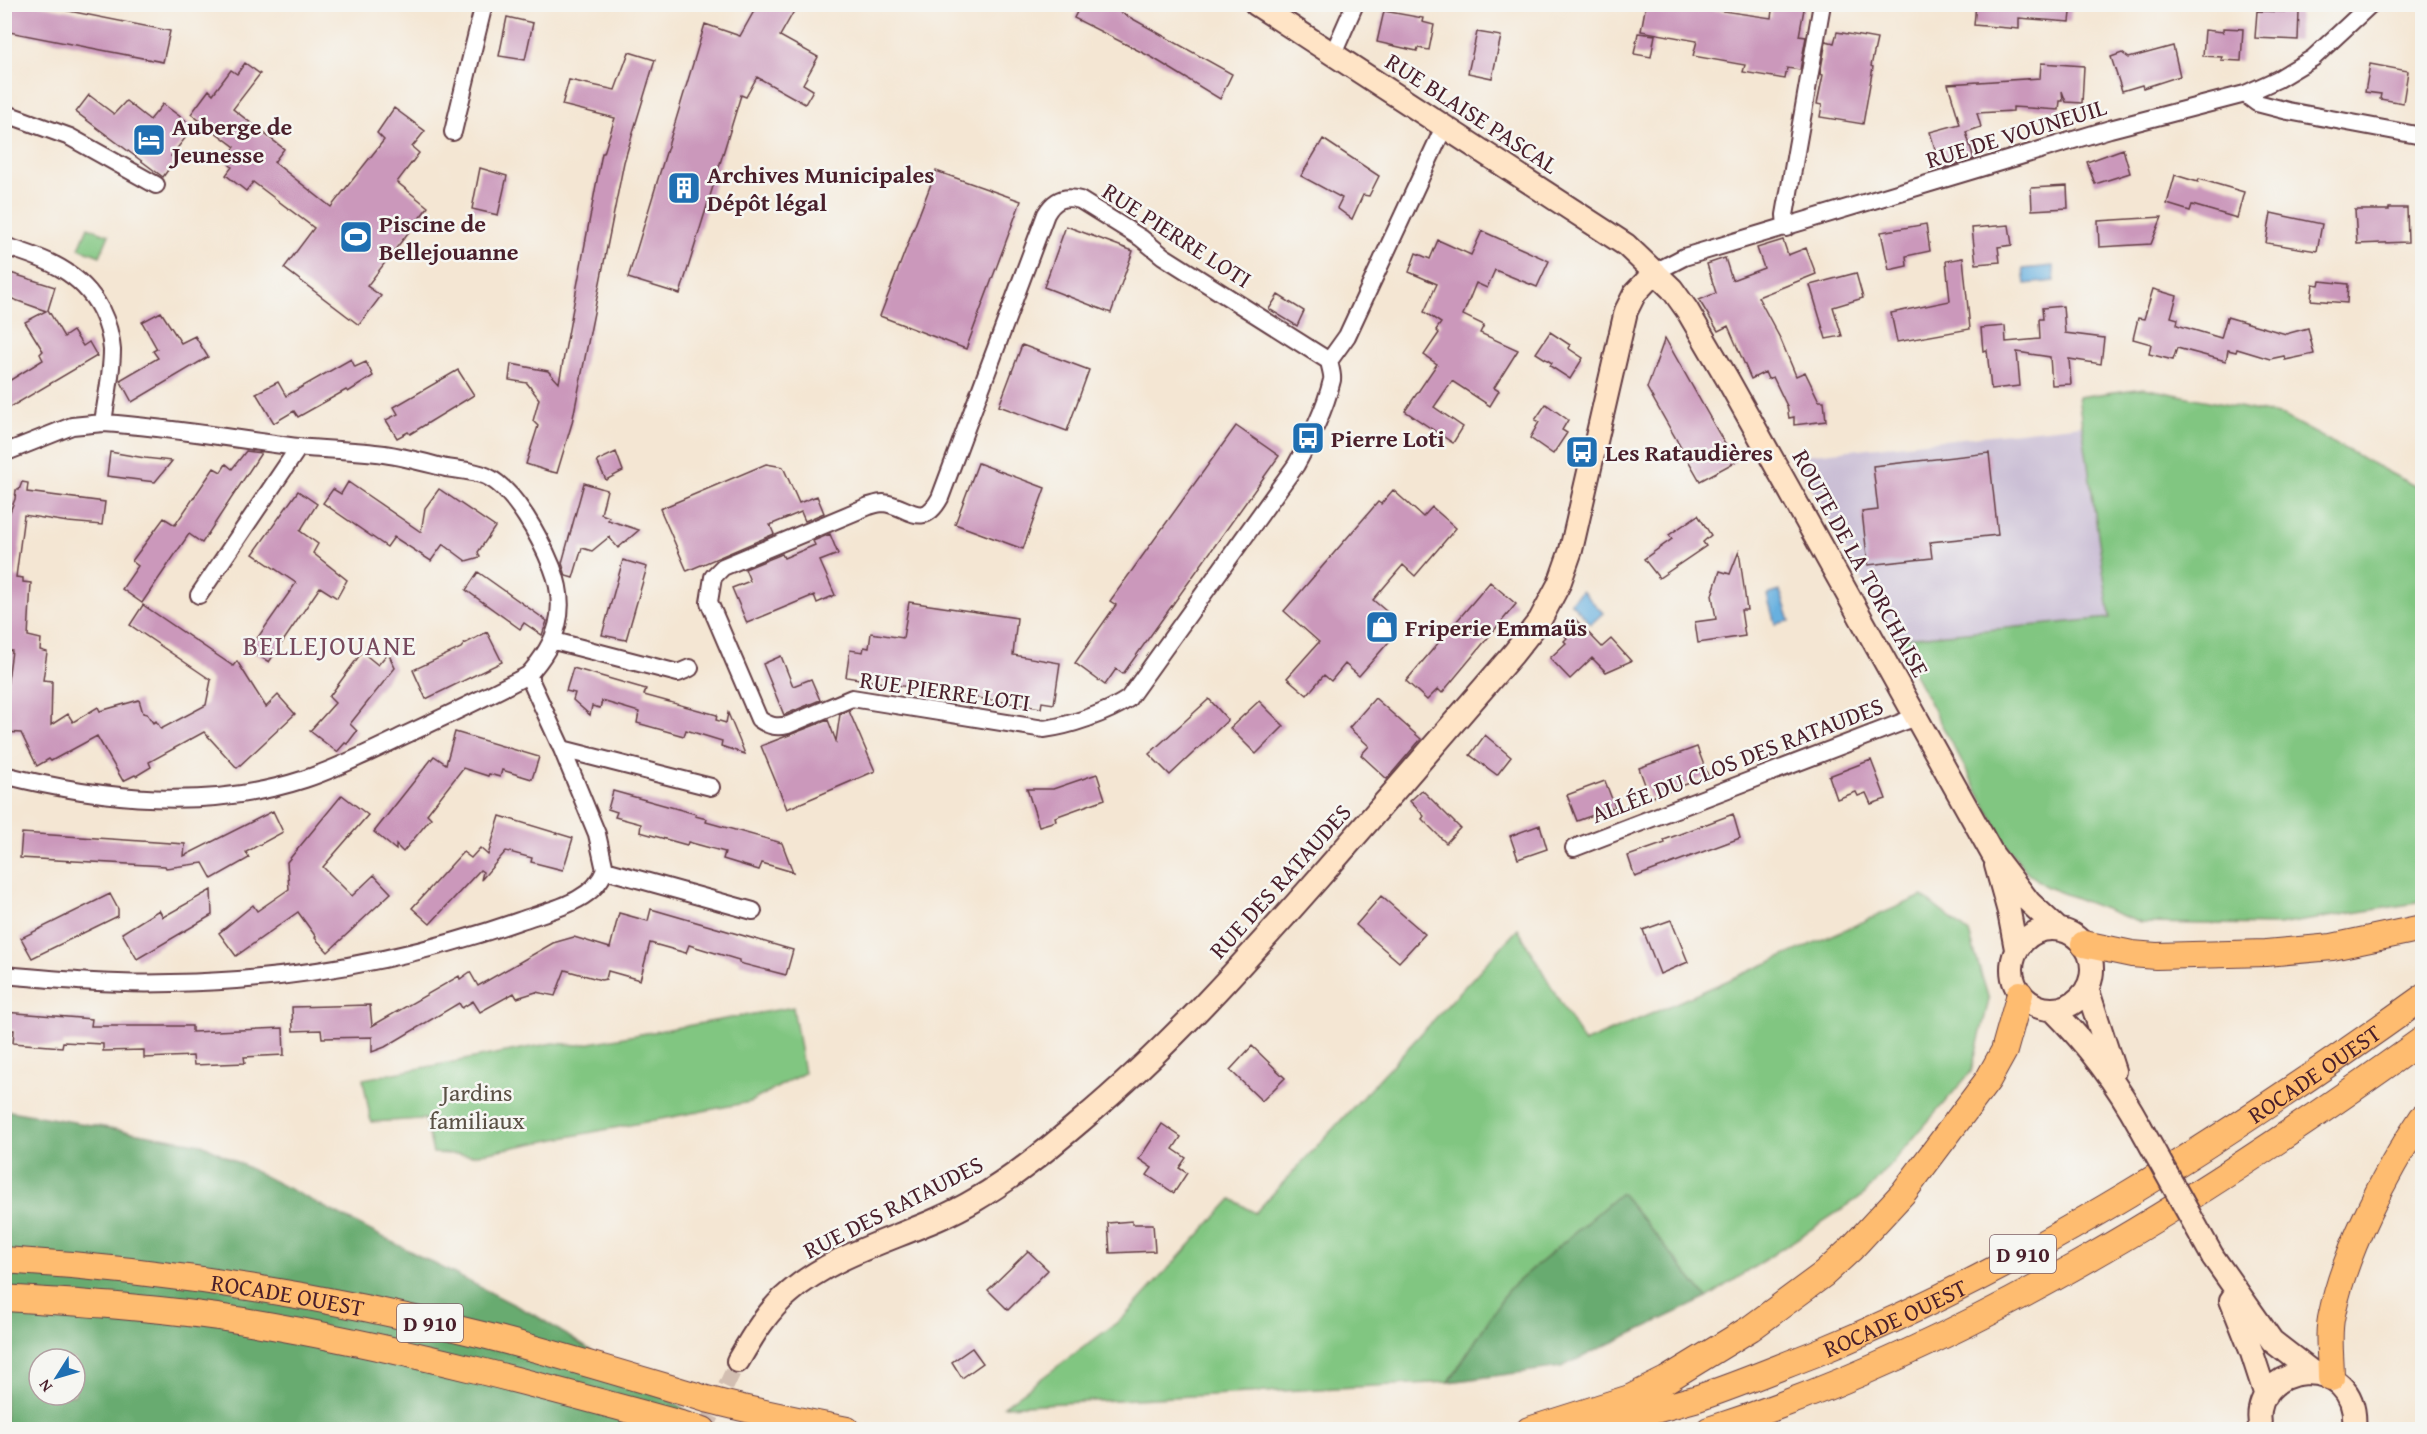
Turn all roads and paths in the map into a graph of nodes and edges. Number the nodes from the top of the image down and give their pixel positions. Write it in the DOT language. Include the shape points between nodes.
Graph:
graph roads {
  1 [pos="484,4"];
  2 [pos="1256,4"];
  3 [pos="1355,4"];
  4 [pos="1822,4"];
  5 [pos="2371,4"];
  6 [pos="1333,54"];
  7 [pos="2245,94"];
  8 [pos="4,113"];
  9 [pos="1444,127"];
  10 [pos="453,132"];
  11 [pos="2422,136"];
  12 [pos="156,185"];
  13 [pos="1786,228"];
  14 [pos="4,246"];
  15 [pos="1655,272"];
  16 [pos="1329,362"];
  17 [pos="103,423"];
  18 [pos="299,447"];
  19 [pos="4,453"];
  20 [pos="199,595"];
  21 [pos="554,641"];
  22 [pos="690,668"];
  23 [pos="528,675"];
  24 [pos="1913,712"];
  25 [pos="562,749"];
  26 [pos="4,775"];
  27 [pos="711,787"];
  28 [pos="1574,848"];
  29 [pos="1993,855"];
  30 [pos="605,870"];
  31 [pos="753,910"];
  32 [pos="2057,928"];
  33 [pos="2422,928"];
  34 [pos="2084,944"];
  35 [pos="2016,949"];
  36 [pos="5,972"];
  37 [pos="2087,988"];
  38 [pos="2020,994"];
  39 [pos="2422,998"];
  40 [pos="2052,1009"];
  41 [pos="2422,1040"];
  42 [pos="2120,1090"];
  43 [pos="2422,1119"];
  44 [pos="2213,1257"];
  45 [pos="4,1260"];
  46 [pos="4,1298"];
  47 [pos="738,1361"];
  48 [pos="2322,1375"];
  49 [pos="2265,1396"];
  50 [pos="703,1430"];
  51 [pos="847,1430"];
  52 [pos="1529,1430"];
  53 [pos="1583,1430"];
  54 [pos="1709,1430"];
  55 [pos="2261,1430"];
  56 [pos="2354,1430"];
  1 -- 10 [label="street"];
  2 -- 6 [label="street, RUE BLAISE PASCAL"];
  3 -- 6 [label="street"];
  4 -- 13 [label="street" via="1785,215"];
  5 -- 7 [label="street, RUE DE VOUNEUIL" via="2313,58"];
  6 -- 9 [label="street, RUE BLAISE PASCAL"];
  7 -- 11 [label="street" via="2257,103 2288,111"];
  7 -- 13 [label="street, RUE DE VOUNEUIL" via="2110,129"];
  8 -- 12 [label="street" via="70,137"];
  9 -- 15 [label="street, RUE BLAISE PASCAL" via="1626,245"];
  9 -- 16 [label="street" via="1347,336"];
  13 -- 15 [label="street, RUE DE VOUNEUIL" via="1683,257"];
  14 -- 17 [label="street" via="66,270 88,289 99,306 112,347"];
  15 -- 24 [label="street, ROUTE DE LA TORCHAISE" via="1687,310 1723,371"];
  15 -- 47 [label="street, RUE DES RATAUDES" via="1635,293 1626,311 1571,550 1559,584 1540,620 1513,654 1258,948 1145,1063 1083,1119 975,1201 811,1276 788,1293"];
  16 -- 16 [label="street, RUE PIERRE LOTI" via="1080,200 1060,198 1046,214 940,498 930,512 914,514 881,503 869,506 723,567 713,577 709,602 759,719 768,726 788,725 852,698 1044,729 1118,706 1137,687 1296,465 1317,423 1332,378"];
  17 -- 18 [label="street"];
  17 -- 19 [label="street" via="72,426"];
  18 -- 20 [label="street"];
  18 -- 21 [label="street" via="385,454 487,476 516,504 554,571 560,613"];
  21 -- 22 [label="street" via="678,673"];
  21 -- 23 [label="street"];
  23 -- 25 [label="street"];
  23 -- 26 [label="street" via="346,763 305,779 236,794 159,800 112,796"];
  24 -- 28 [label="street, ALLÉE DU CLOS DES RATAUDES" via="1908,720"];
  24 -- 29 [label="street, ROUTE DE LA TORCHAISE"];
  25 -- 27 [label="street"];
  25 -- 30 [label="street" via="597,834"];
  29 -- 32 [label="street, ROUTE DE LA TORCHAISE" via="2029,902"];
  29 -- 35 [label="street, ROUTE DE LA TORCHAISE"];
  30 -- 31 [label="street"];
  30 -- 36 [label="street" via="594,890 567,904 455,942 341,967 280,977 173,983 89,981"];
  32 -- 34 [label="street"];
  32 -- 35 [label="street" via="2033,932"];
  33 -- 34 [label="main road" via="2332,947 2235,955 2156,956"];
  34 -- 37 [label="street" via="2092,966"];
  35 -- 38 [label="street" via="2011,972"];
  37 -- 40 [label="street" via="2073,1003"];
  37 -- 42 [label="street"];
  38 -- 40 [label="street" via="2029,1002"];
  38 -- 52 [label="main road" via="2004,1051 1988,1080 1903,1192 1824,1274 1751,1328 1666,1380 1630,1398"];
  39 -- 53 [label="main road, ROCADE OUEST / D 910" via="2195,1153 2065,1231 1943,1296 1764,1374"];
  40 -- 42 [label="street" via="2078,1035"];
  41 -- 54 [label="main road, ROCADE OUEST / D 910" via="2215,1182 2021,1295 1843,1380"];
  42 -- 44 [label="street, bridge"];
  43 -- 48 [label="main road" via="2375,1201 2343,1276 2331,1315"];
  44 -- 48 [label="street" via="2272,1341"];
  44 -- 49 [label="street"];
  45 -- 51 [label="main road, ROCADE OUEST / D 910" via="161,1273 322,1299 488,1336 732,1405"];
  46 -- 50 [label="main road, ROCADE OUEST / D 910" via="231,1320 393,1349"];
  48 -- 49 [label="street" via="2298,1372 2285,1377"];
  48 -- 56 [label="street" via="2343,1387 2355,1416"];
  49 -- 55 [label="street"];
}
